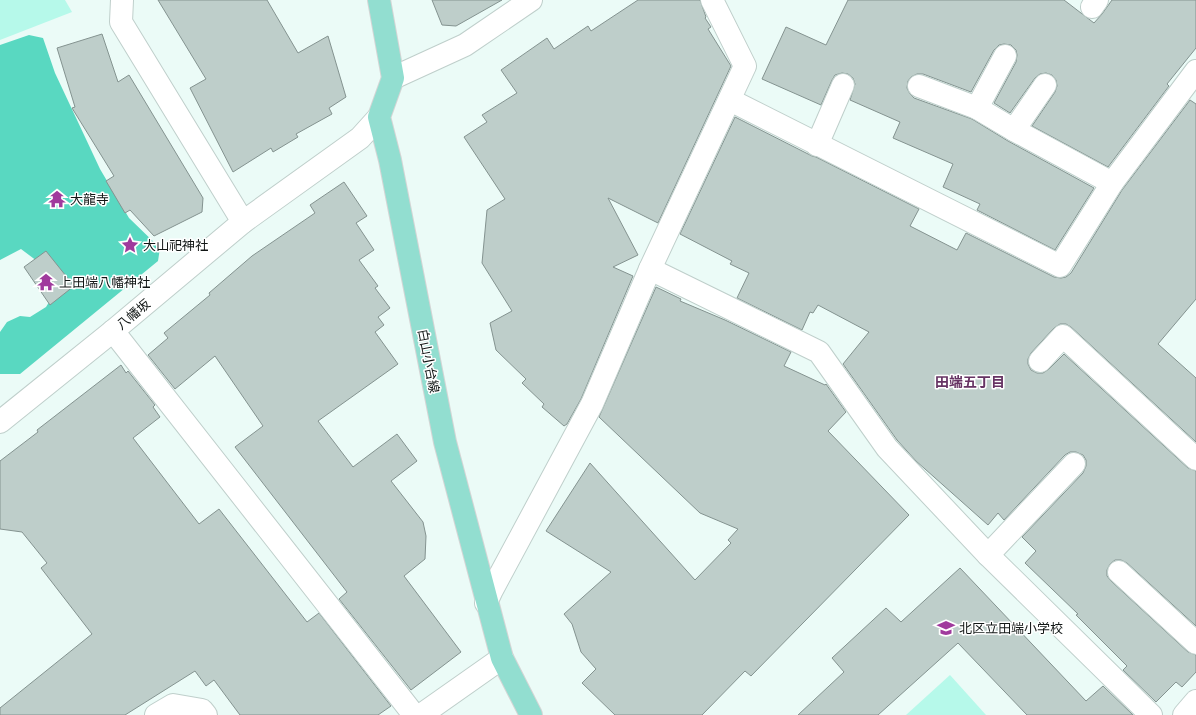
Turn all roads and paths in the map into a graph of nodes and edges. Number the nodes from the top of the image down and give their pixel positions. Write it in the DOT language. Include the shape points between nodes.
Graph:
graph roads {
  1 [pos="122,0"];
  2 [pos="379,0"];
  3 [pos="531,0"];
  4 [pos="712,0"];
  5 [pos="1005,56"];
  6 [pos="1196,71"];
  7 [pos="393,78"];
  8 [pos="843,85"];
  9 [pos="1045,85"];
  10 [pos="920,86"];
  11 [pos="730,100"];
  12 [pos="977,108"];
  13 [pos="379,117"];
  14 [pos="1014,130"];
  15 [pos="817,145"];
  16 [pos="1112,183"];
  17 [pos="243,222"];
  18 [pos="650,269"];
  19 [pos="113,331"];
  20 [pos="1040,361"];
  21 [pos="0,422"];
  22 [pos="1196,459"];
  23 [pos="1074,464"];
  24 [pos="988,555"];
  25 [pos="1119,572"];
  26 [pos="486,603"];
  27 [pos="1196,643"];
  28 [pos="502,658"];
  29 [pos="1196,701"];
  30 [pos="156,715"];
  31 [pos="206,715"];
  32 [pos="414,715"];
  33 [pos="421,715"];
  34 [pos="530,715"];
  35 [pos="1152,715"];
  36 [pos="1184,715"];
  1 -- 17 [label="street" via="121,22"];
  2 -- 7 [label="main road"];
  3 -- 7 [label="street" via="465,44"];
  4 -- 11 [label="street" via="745,66"];
  5 -- 12 [label="street"];
  6 -- 16 [label="street"];
  7 -- 13 [label="main road"];
  8 -- 15 [label="street"];
  9 -- 14 [label="street"];
  10 -- 12 [label="street"];
  11 -- 15 [label="street"];
  11 -- 18 [label="street"];
  12 -- 14 [label="street"];
  13 -- 17 [label="street, 八幡坂" via="360,138"];
  13 -- 26 [label="main road, 白山小台線" via="390,160 445,442"];
  14 -- 16 [label="street"];
  15 -- 16 [label="street" via="1060,266"];
  17 -- 19 [label="street, 八幡坂"];
  18 -- 24 [label="street" via="820,352 887,448"];
  18 -- 26 [label="street" via="592,404"];
  19 -- 21 [label="street, 八幡坂"];
  19 -- 32 [label="street"];
  20 -- 22 [label="street" via="1064,336"];
  23 -- 24 [label="street"];
  24 -- 35 [label="street"];
  25 -- 27 [label="street"];
  26 -- 28 [label="main road, 白山小台線"];
  28 -- 33 [label="street"];
  28 -- 34 [label="main road, 白山小台線"];
  29 -- 36 [label="street"];
  30 -- 31 [label="street" via="173,705 202,710"];
}
